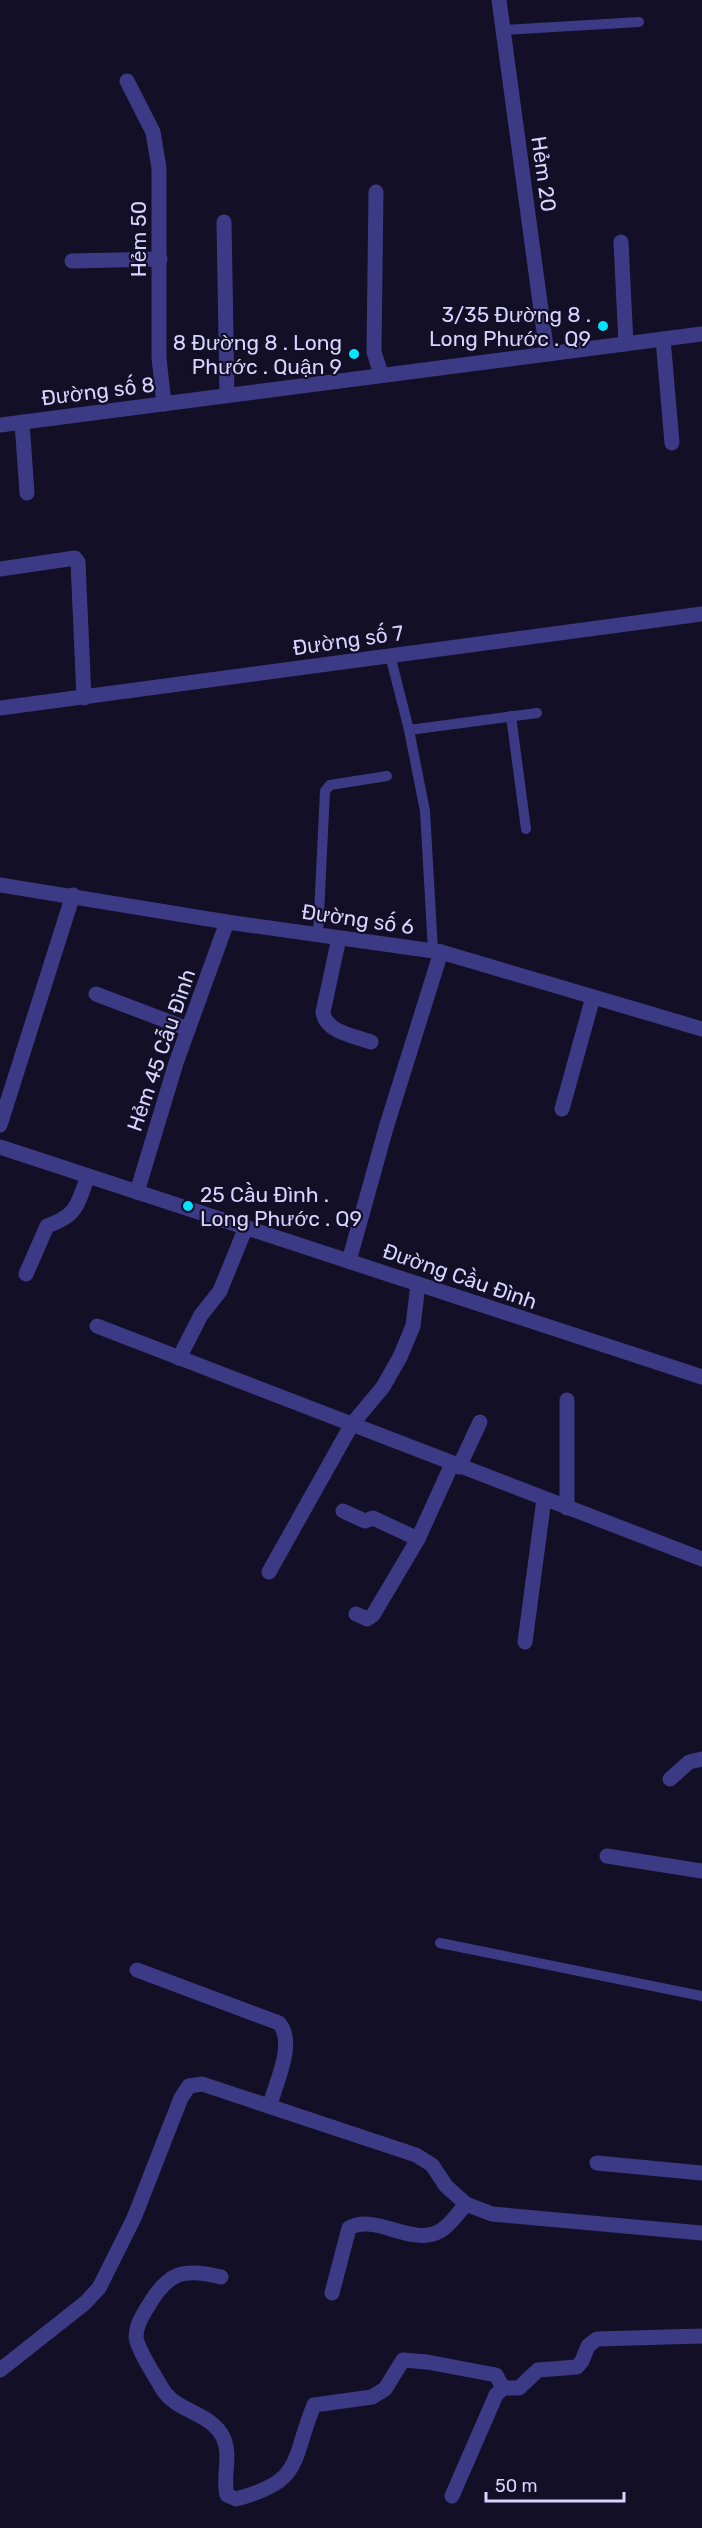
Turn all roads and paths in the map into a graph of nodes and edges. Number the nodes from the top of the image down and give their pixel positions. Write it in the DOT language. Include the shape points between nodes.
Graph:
graph roads {
  1 [pos="499,0"];
  2 [pos="639,22"];
  3 [pos="503,30"];
  4 [pos="127,81"];
  5 [pos="376,192"];
  6 [pos="224,222"];
  7 [pos="621,242"];
  8 [pos="160,259"];
  9 [pos="72,261"];
  10 [pos="702,334"];
  11 [pos="663,339"];
  12 [pos="626,344"];
  13 [pos="547,354"];
  14 [pos="381,374"];
  15 [pos="227,395"];
  16 [pos="164,404"];
  17 [pos="22,422"];
  18 [pos="0,426"];
  19 [pos="672,443"];
  20 [pos="27,493"];
  21 [pos="0,569"];
  22 [pos="702,614"];
  23 [pos="390,656"];
  24 [pos="84,698"];
  25 [pos="0,708"];
  26 [pos="537,713"];
  27 [pos="511,716"];
  28 [pos="409,730"];
  29 [pos="387,776"];
  30 [pos="526,829"];
  31 [pos="0,885"];
  32 [pos="73,895"];
  33 [pos="227,922"];
  34 [pos="318,934"];
  35 [pos="339,938"];
  36 [pos="437,951"];
  37 [pos="96,994"];
  38 [pos="593,997"];
  39 [pos="188,1029"];
  40 [pos="702,1029"];
  41 [pos="371,1042"];
  42 [pos="562,1109"];
  43 [pos="0,1125"];
  44 [pos="0,1148"];
  45 [pos="88,1176"];
  46 [pos="137,1192"];
  47 [pos="246,1227"];
  48 [pos="349,1261"];
  49 [pos="26,1274"];
  50 [pos="418,1284"];
  51 [pos="97,1326"];
  52 [pos="179,1358"];
  53 [pos="702,1377"];
  54 [pos="567,1401"];
  55 [pos="480,1422"];
  56 [pos="352,1424"];
  57 [pos="456,1465"];
  58 [pos="544,1499"];
  59 [pos="567,1508"];
  60 [pos="343,1511"];
  61 [pos="418,1539"];
  62 [pos="702,1559"];
  63 [pos="269,1572"];
  64 [pos="356,1614"];
  65 [pos="525,1642"];
  66 [pos="702,1759"];
  67 [pos="670,1779"];
  68 [pos="607,1856"];
  69 [pos="702,1871"];
  70 [pos="440,1944"];
  71 [pos="137,1970"];
  72 [pos="702,1996"];
  73 [pos="270,2105"];
  74 [pos="597,2163"];
  75 [pos="702,2173"];
  76 [pos="466,2204"];
  77 [pos="702,2233"];
  78 [pos="221,2277"];
  79 [pos="332,2293"];
  80 [pos="702,2336"];
  81 [pos="0,2370"];
  82 [pos="503,2388"];
  83 [pos="452,2496"];
  1 -- 3 [label="street, Hẻm 20"];
  2 -- 3 [label="lane"];
  3 -- 13 [label="street, Hẻm 20"];
  4 -- 8 [label="street, Hẻm 50" via="153,132 159,168"];
  5 -- 14 [label="street" via="374,352"];
  6 -- 15 [label="street"];
  7 -- 12 [label="street"];
  8 -- 9 [label="street"];
  8 -- 16 [label="street, Hẻm 50" via="159,358"];
  10 -- 11 [label="street, Đường số 8"];
  11 -- 12 [label="street, Đường số 8"];
  11 -- 19 [label="street"];
  12 -- 13 [label="street, Đường số 8"];
  13 -- 14 [label="street, Đường số 8"];
  14 -- 15 [label="street, Đường số 8"];
  15 -- 16 [label="street, Đường số 8"];
  16 -- 17 [label="street, Đường số 8"];
  17 -- 18 [label="street, Đường số 8"];
  17 -- 20 [label="street"];
  21 -- 24 [label="street" via="75,558 78,562"];
  22 -- 23 [label="street, Đường số 7"];
  23 -- 24 [label="street, Đường số 7"];
  23 -- 28 [label="lane"];
  24 -- 25 [label="street, Đường số 7"];
  26 -- 27 [label="lane"];
  27 -- 28 [label="lane"];
  27 -- 30 [label="lane"];
  28 -- 36 [label="lane" via="425,811"];
  29 -- 34 [label="lane" via="330,785 326,789"];
  31 -- 32 [label="street, Đường số 6"];
  32 -- 33 [label="street, Đường số 6"];
  32 -- 43 [label="street"];
  33 -- 34 [label="street, Đường số 6"];
  33 -- 39 [label="street, Hẻm 45 Cẫu Đình"];
  34 -- 35 [label="street, Đường số 6"];
  35 -- 36 [label="street, Đường số 6"];
  35 -- 41 [label="street" via="324,1021 330,1027"];
  36 -- 38 [label="street, Đường số 6"];
  36 -- 48 [label="street"];
  37 -- 39 [label="street"];
  38 -- 40 [label="street, Đường số 6"];
  38 -- 42 [label="street"];
  39 -- 46 [label="street, Hẻm 45 Cẫu Đình"];
  44 -- 45 [label="street, Đường Cầu Đình"];
  45 -- 46 [label="street, Đường Cầu Đình"];
  45 -- 49 [label="street" via="75,1210 68,1218 47,1226"];
  46 -- 47 [label="street, Đường Cầu Đình"];
  47 -- 48 [label="street, Đường Cầu Đình"];
  47 -- 52 [label="street" via="220,1291 201,1315"];
  48 -- 50 [label="street, Đường Cầu Đình"];
  50 -- 53 [label="street, Đường Cầu Đình"];
  50 -- 56 [label="street" via="413,1326 400,1357 383,1388"];
  51 -- 52 [label="street"];
  52 -- 56 [label="street"];
  54 -- 59 [label="street"];
  55 -- 57 [label="street"];
  56 -- 57 [label="street"];
  56 -- 63 [label="street"];
  57 -- 58 [label="street"];
  57 -- 61 [label="street"];
  58 -- 59 [label="street"];
  58 -- 65 [label="street"];
  59 -- 62 [label="street"];
  60 -- 61 [label="street" via="365,1521 373,1518"];
  61 -- 64 [label="street" via="374,1615 367,1619"];
  66 -- 67 [label="street" via="689,1762"];
  68 -- 69 [label="street"];
  70 -- 72 [label="lane"];
  71 -- 73 [label="street" via="279,2023 286,2043"];
  73 -- 76 [label="street" via="416,2155 432,2165 446,2186"];
  73 -- 81 [label="street" via="202,2085 184,2090 134,2218 99,2288"];
  74 -- 75 [label="street"];
  76 -- 77 [label="street" via="492,2214"];
  76 -- 79 [label="street" via="441,2231 425,2235 362,2224 349,2228"];
  78 -- 82 [label="street" via="196,2271 178,2274 160,2286 137,2324 136,2340 170,2400 206,2418 223,2436 227,2450 227,2495 236,2499 278,2484 290,2472 315,2405 372,2397 385,2389 403,2360 496,2375"];
  80 -- 82 [label="street" via="597,2339 588,2346 577,2367 538,2370 519,2388"];
  82 -- 83 [label="street" via="496,2395"];
}
